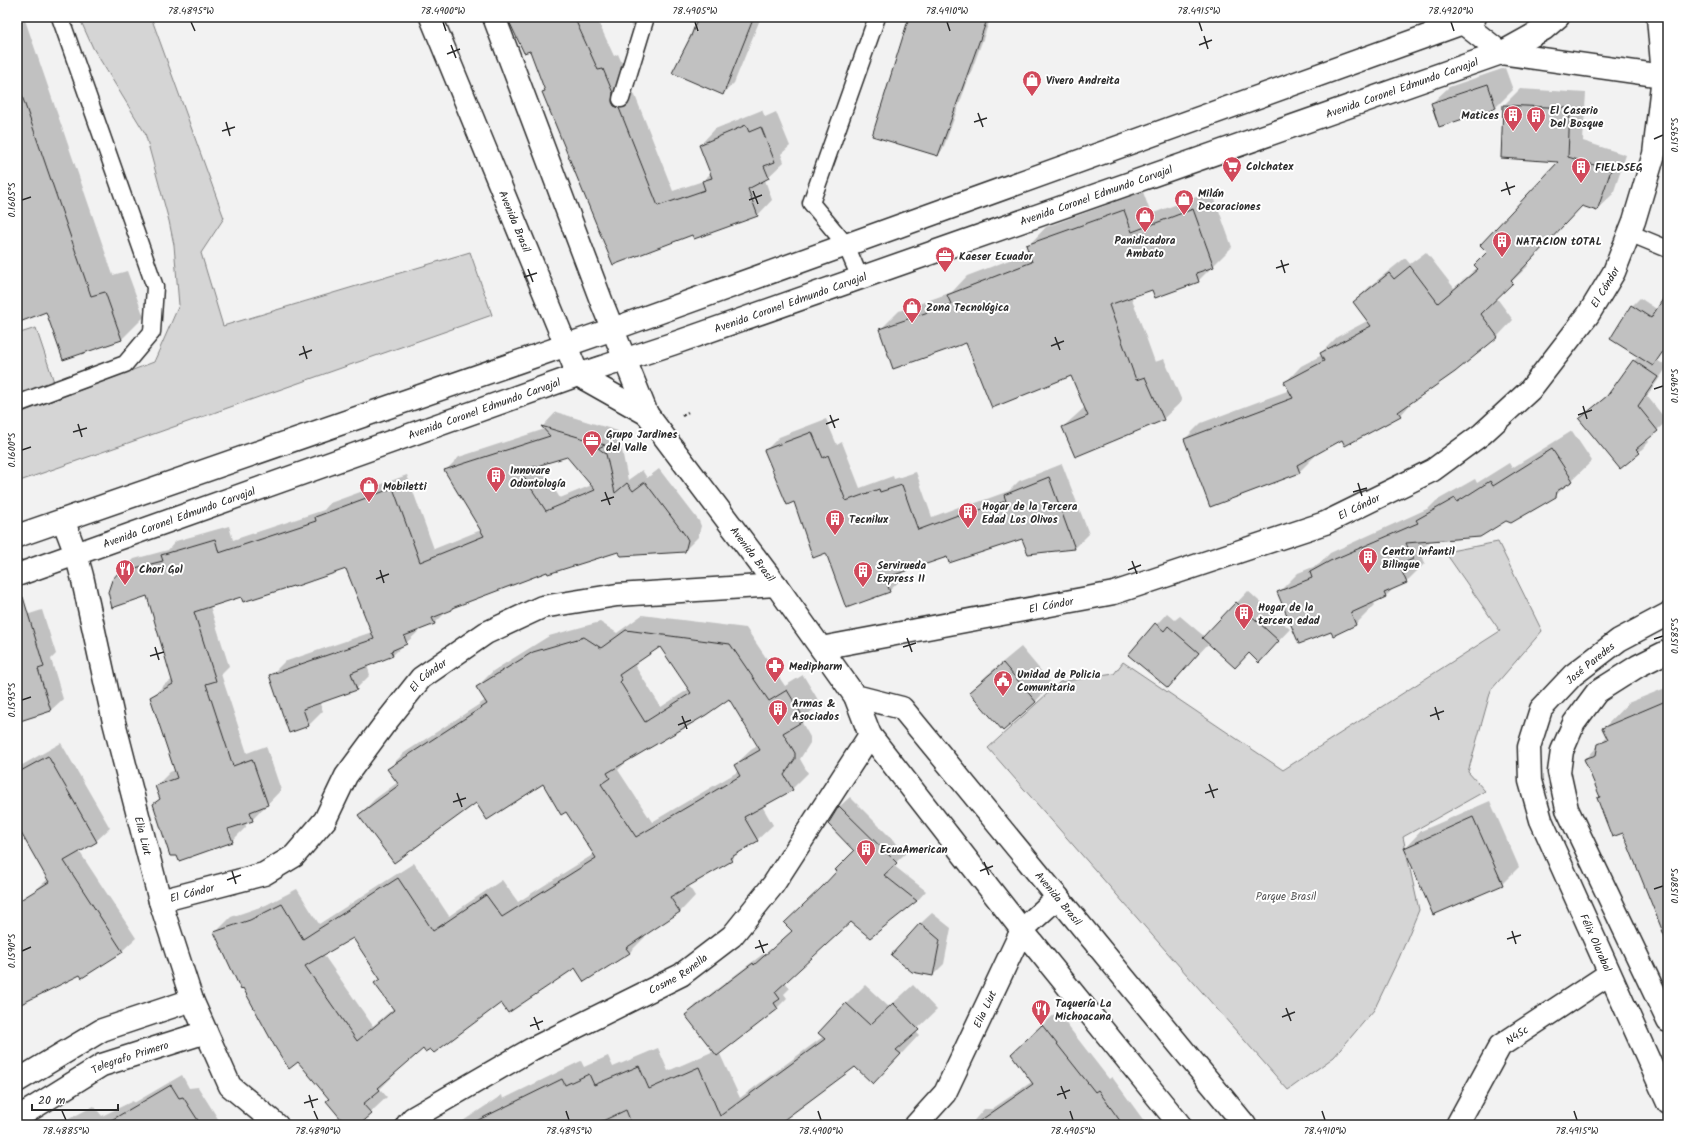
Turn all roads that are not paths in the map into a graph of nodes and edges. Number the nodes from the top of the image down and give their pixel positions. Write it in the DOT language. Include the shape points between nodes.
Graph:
graph roads {
  1 [pos="60,17"];
  2 [pos="431,17"];
  3 [pos="494,17"];
  4 [pos="646,17"];
  5 [pos="877,17"];
  6 [pos="1558,17"];
  7 [pos="1658,17"];
  8 [pos="1466,19"];
  9 [pos="1501,52"];
  10 [pos="1663,76"];
  11 [pos="621,99"];
  12 [pos="1629,233"];
  13 [pos="846,245"];
  14 [pos="1668,249"];
  15 [pos="860,278"];
  16 [pos="613,329"];
  17 [pos="566,345"];
  18 [pos="624,360"];
  19 [pos="578,375"];
  20 [pos="17,404"];
  21 [pos="647,414"];
  22 [pos="63,520"];
  23 [pos="17,536"];
  24 [pos="76,554"];
  25 [pos="17,575"];
  26 [pos="776,585"];
  27 [pos="1668,614"];
  28 [pos="821,648"];
  29 [pos="1668,651"];
  30 [pos="856,696"];
  31 [pos="870,735"];
  32 [pos="1559,772"];
  33 [pos="1530,781"];
  34 [pos="1058,897"];
  35 [pos="160,901"];
  36 [pos="1022,930"];
  37 [pos="1609,974"];
  38 [pos="192,1000"];
  39 [pos="1668,1021"];
  40 [pos="206,1032"];
  41 [pos="17,1081"];
  42 [pos="1668,1103"];
  43 [pos="17,1118"];
  44 [pos="277,1125"];
  45 [pos="407,1125"];
  46 [pos="916,1125"];
  47 [pos="1180,1125"];
  48 [pos="1245,1125"];
  49 [pos="1457,1125"];
  1 -- 20 [label="lane" via="155,287 152,332 125,364"];
  2 -- 17 [label="street, Avenida Brasil"];
  3 -- 16 [label="street, Avenida Brasil"];
  4 -- 11 [label="lane"];
  5 -- 13 [label="lane" via="811,203"];
  6 -- 9 [label="street, Avenida Coronel Edmundo Carvajal" via="1544,29"];
  7 -- 10 [label="street, El Cóndor"];
  8 -- 9 [label="street"];
  8 -- 13 [label="street"];
  9 -- 10 [label="street"];
  9 -- 15 [label="street, Avenida Coronel Edmundo Carvajal"];
  10 -- 12 [label="street, El Cóndor" via="1654,154"];
  12 -- 14 [label="lane"];
  12 -- 28 [label="street, El Cóndor" via="1614,272 1588,315 1530,390 1482,434 1433,470 1325,523 1114,593"];
  13 -- 15 [label="lane"];
  13 -- 16 [label="street"];
  15 -- 18 [label="street, Avenida Coronel Edmundo Carvajal"];
  16 -- 17 [label="street"];
  16 -- 18 [label="street, Avenida Brasil"];
  17 -- 19 [label="street, Avenida Brasil"];
  17 -- 22 [label="street"];
  18 -- 19 [label="street, Avenida Coronel Edmundo Carvajal"];
  18 -- 21 [label="street, Avenida Brasil"];
  19 -- 21 [label="street, Avenida Brasil"];
  19 -- 24 [label="street, Avenida Coronel Edmundo Carvajal"];
  21 -- 26 [label="street, Avenida Brasil"];
  22 -- 23 [label="street"];
  22 -- 24 [label="street, Elia Liut"];
  24 -- 25 [label="street, Avenida Coronel Edmundo Carvajal"];
  24 -- 35 [label="street, Elia Liut" via="114,722"];
  26 -- 28 [label="street, Avenida Brasil"];
  26 -- 35 [label="street, El Cóndor" via="617,595 557,604 542,607 486,633 421,678 346,776 324,820 294,856 264,874"];
  27 -- 33 [label="street, José Paredes" via="1619,640 1573,675 1541,709 1529,748"];
  28 -- 30 [label="street, Avenida Brasil"];
  29 -- 32 [label="street" via="1638,666 1597,692 1574,722 1562,751"];
  30 -- 31 [label="street, Avenida Brasil"];
  30 -- 34 [label="street, Avenida Brasil" via="902,708"];
  31 -- 36 [label="street, Avenida Brasil"];
  31 -- 45 [label="street, Cosme Renella" via="773,885 732,936 681,975 532,1049 413,1118"];
  32 -- 33 [label="street"];
  32 -- 39 [label="street" via="1567,809"];
  33 -- 37 [label="street, Félix Olarabal" via="1541,820"];
  34 -- 36 [label="street, Elia Liut"];
  34 -- 48 [label="street, Avenida Brasil"];
  35 -- 38 [label="street, Elia Liut"];
  36 -- 46 [label="street, Elia Liut" via="945,1093"];
  36 -- 47 [label="street, Avenida Brasil"];
  37 -- 42 [label="street, Félix Olarabal"];
  37 -- 49 [label="street, N45c" via="1500,1046"];
  38 -- 40 [label="street, Elia Liut"];
  38 -- 41 [label="street" via="102,1030"];
  40 -- 43 [label="street, Telegrafo Primero" via="102,1065"];
  40 -- 44 [label="street, Elia Liut" via="230,1086"];
}
